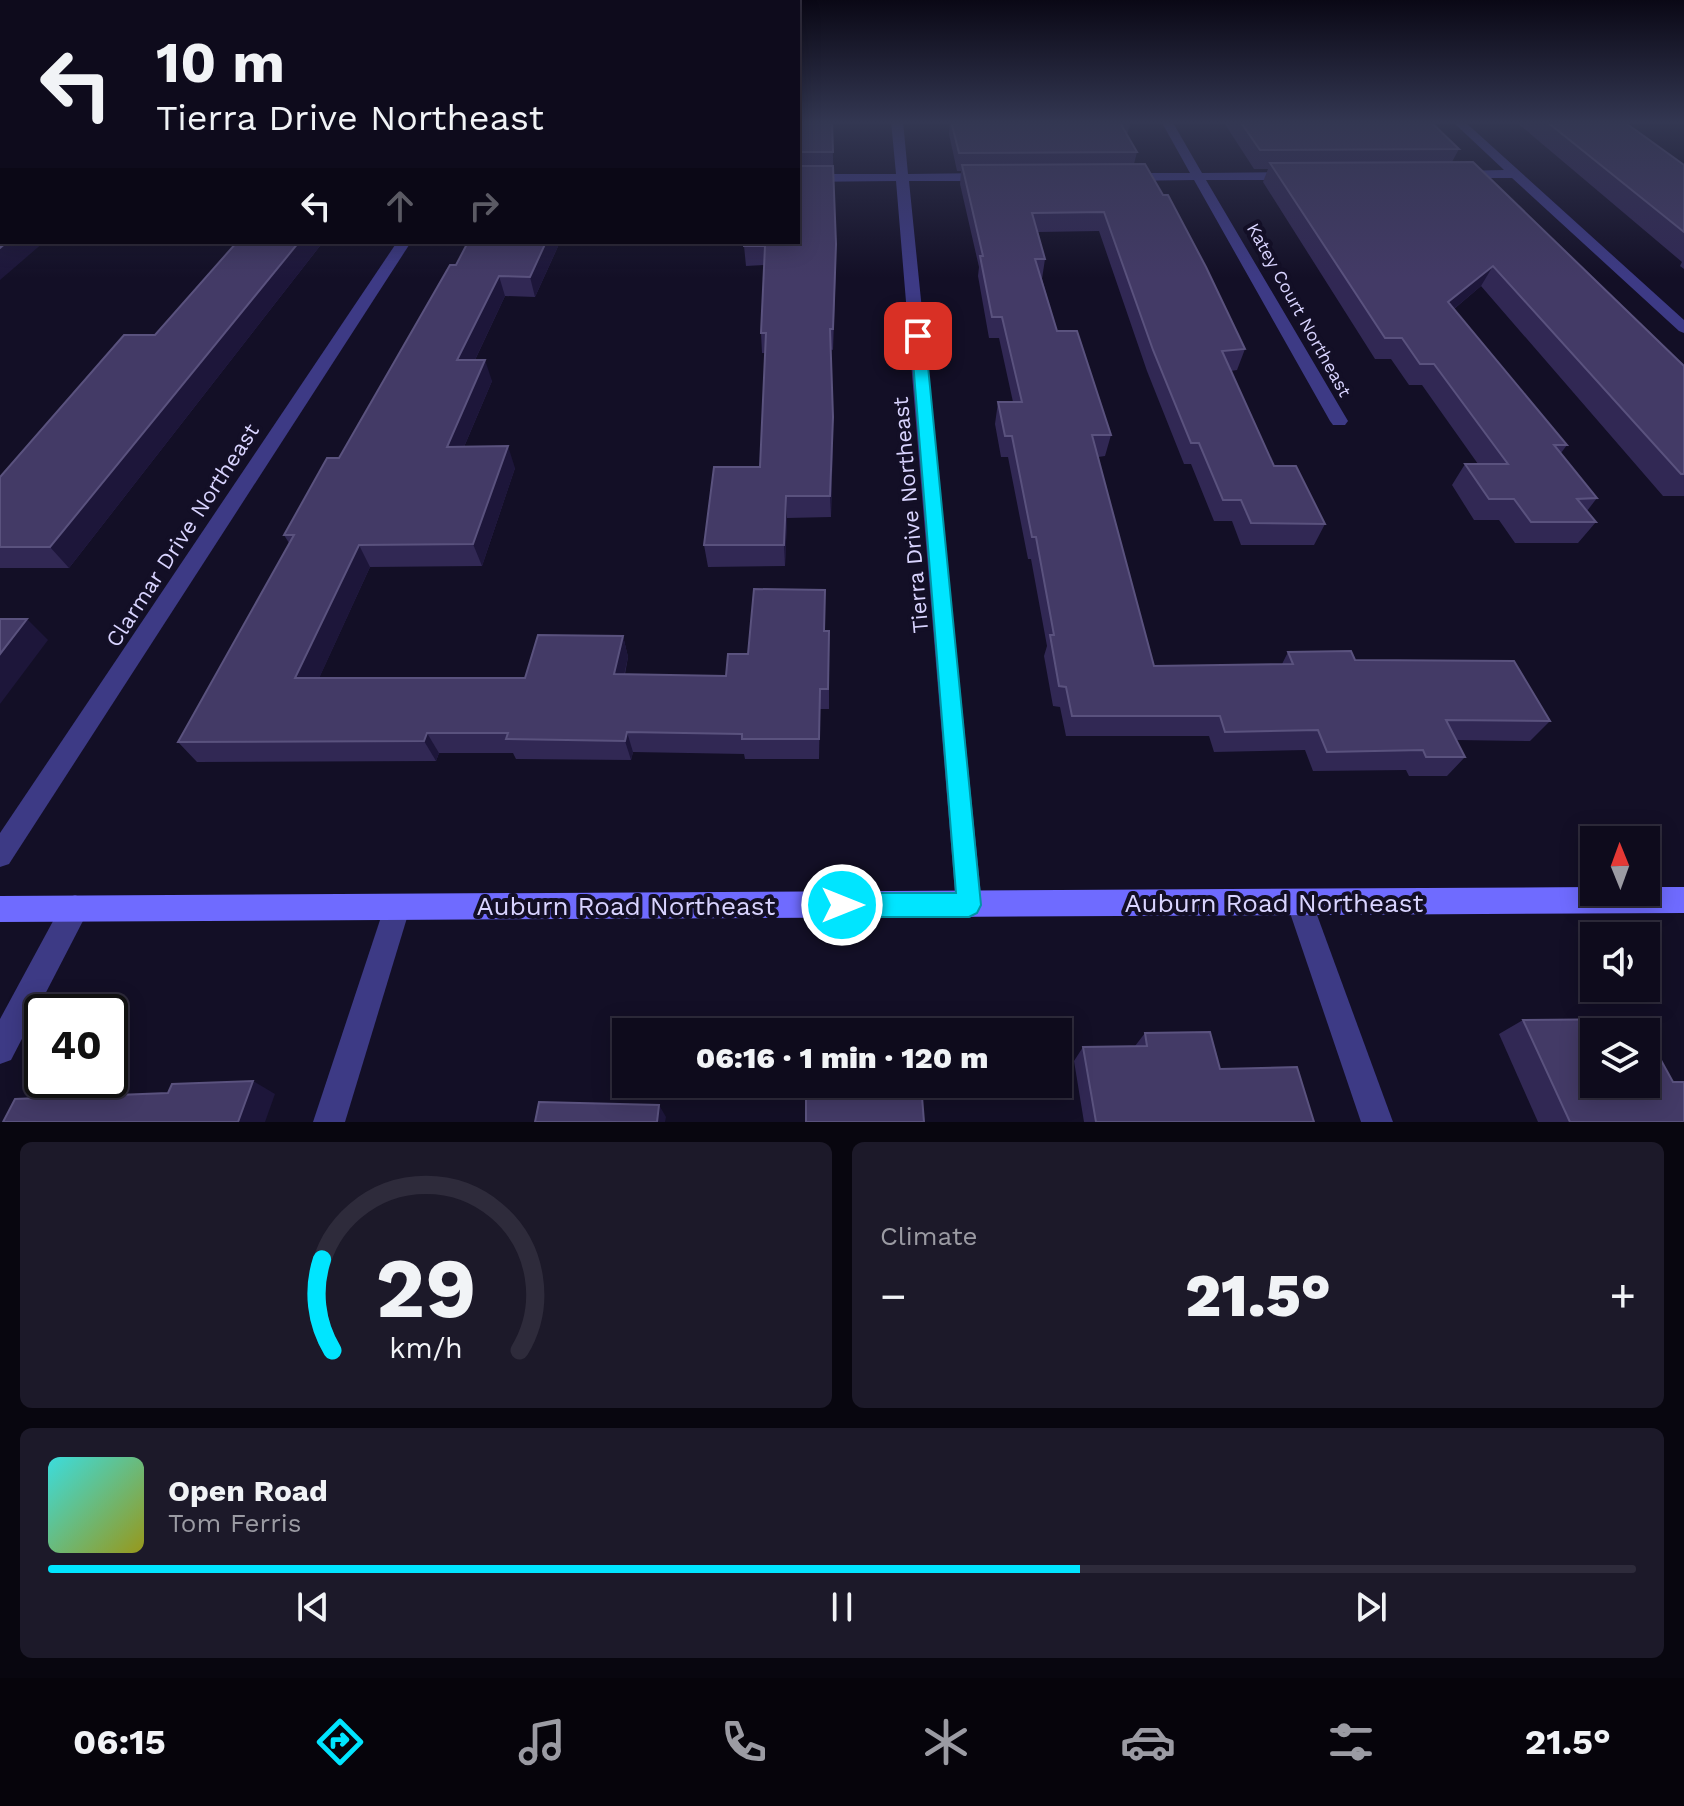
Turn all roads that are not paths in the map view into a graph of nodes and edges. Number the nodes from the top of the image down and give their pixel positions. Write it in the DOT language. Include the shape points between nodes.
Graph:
graph roads {
  1 [pos="903,173"];
  2 [pos="1198,173"];
  3 [pos="1514,174"];
  4 [pos="1451,175"];
  5 [pos="1310,176"];
  6 [pos="998,177"];
  7 [pos="1107,177"];
  8 [pos="1200,177"];
  9 [pos="800,178"];
  10 [pos="904,178"];
  11 [pos="403,244"];
  12 [pos="1684,328"];
  13 [pos="1339,421"];
  14 [pos="0,855"];
  15 [pos="1684,900"];
  16 [pos="1300,904"];
  17 [pos="969,905"];
  18 [pos="75,908"];
  19 [pos="397,908"];
  20 [pos="0,909"];
  21 [pos="0,1049"];
  22 [pos="329,1122"];
  23 [pos="1377,1122"];
  1 -- 10 [label="street, Tierra Drive Northeast"];
  2 -- 8 [label="street, Katey Court Northeast"];
  3 -- 4 [label="street"];
  3 -- 12 [label="street"];
  5 -- 8 [label="street"];
  6 -- 10 [label="street"];
  7 -- 8 [label="street"];
  8 -- 13 [label="street, Katey Court Northeast"];
  9 -- 10 [label="street"];
  10 -- 17 [label="street, Tierra Drive Northeast"];
  11 -- 14 [label="street, Clarmar Drive Northeast"];
  15 -- 16 [label="street, Auburn Road Northeast"];
  16 -- 17 [label="street, Auburn Road Northeast"];
  16 -- 23 [label="street"];
  17 -- 19 [label="street, Auburn Road Northeast"];
  18 -- 19 [label="street, Auburn Road Northeast"];
  18 -- 20 [label="street, Auburn Road Northeast"];
  18 -- 21 [label="street"];
  19 -- 22 [label="street"];
}
